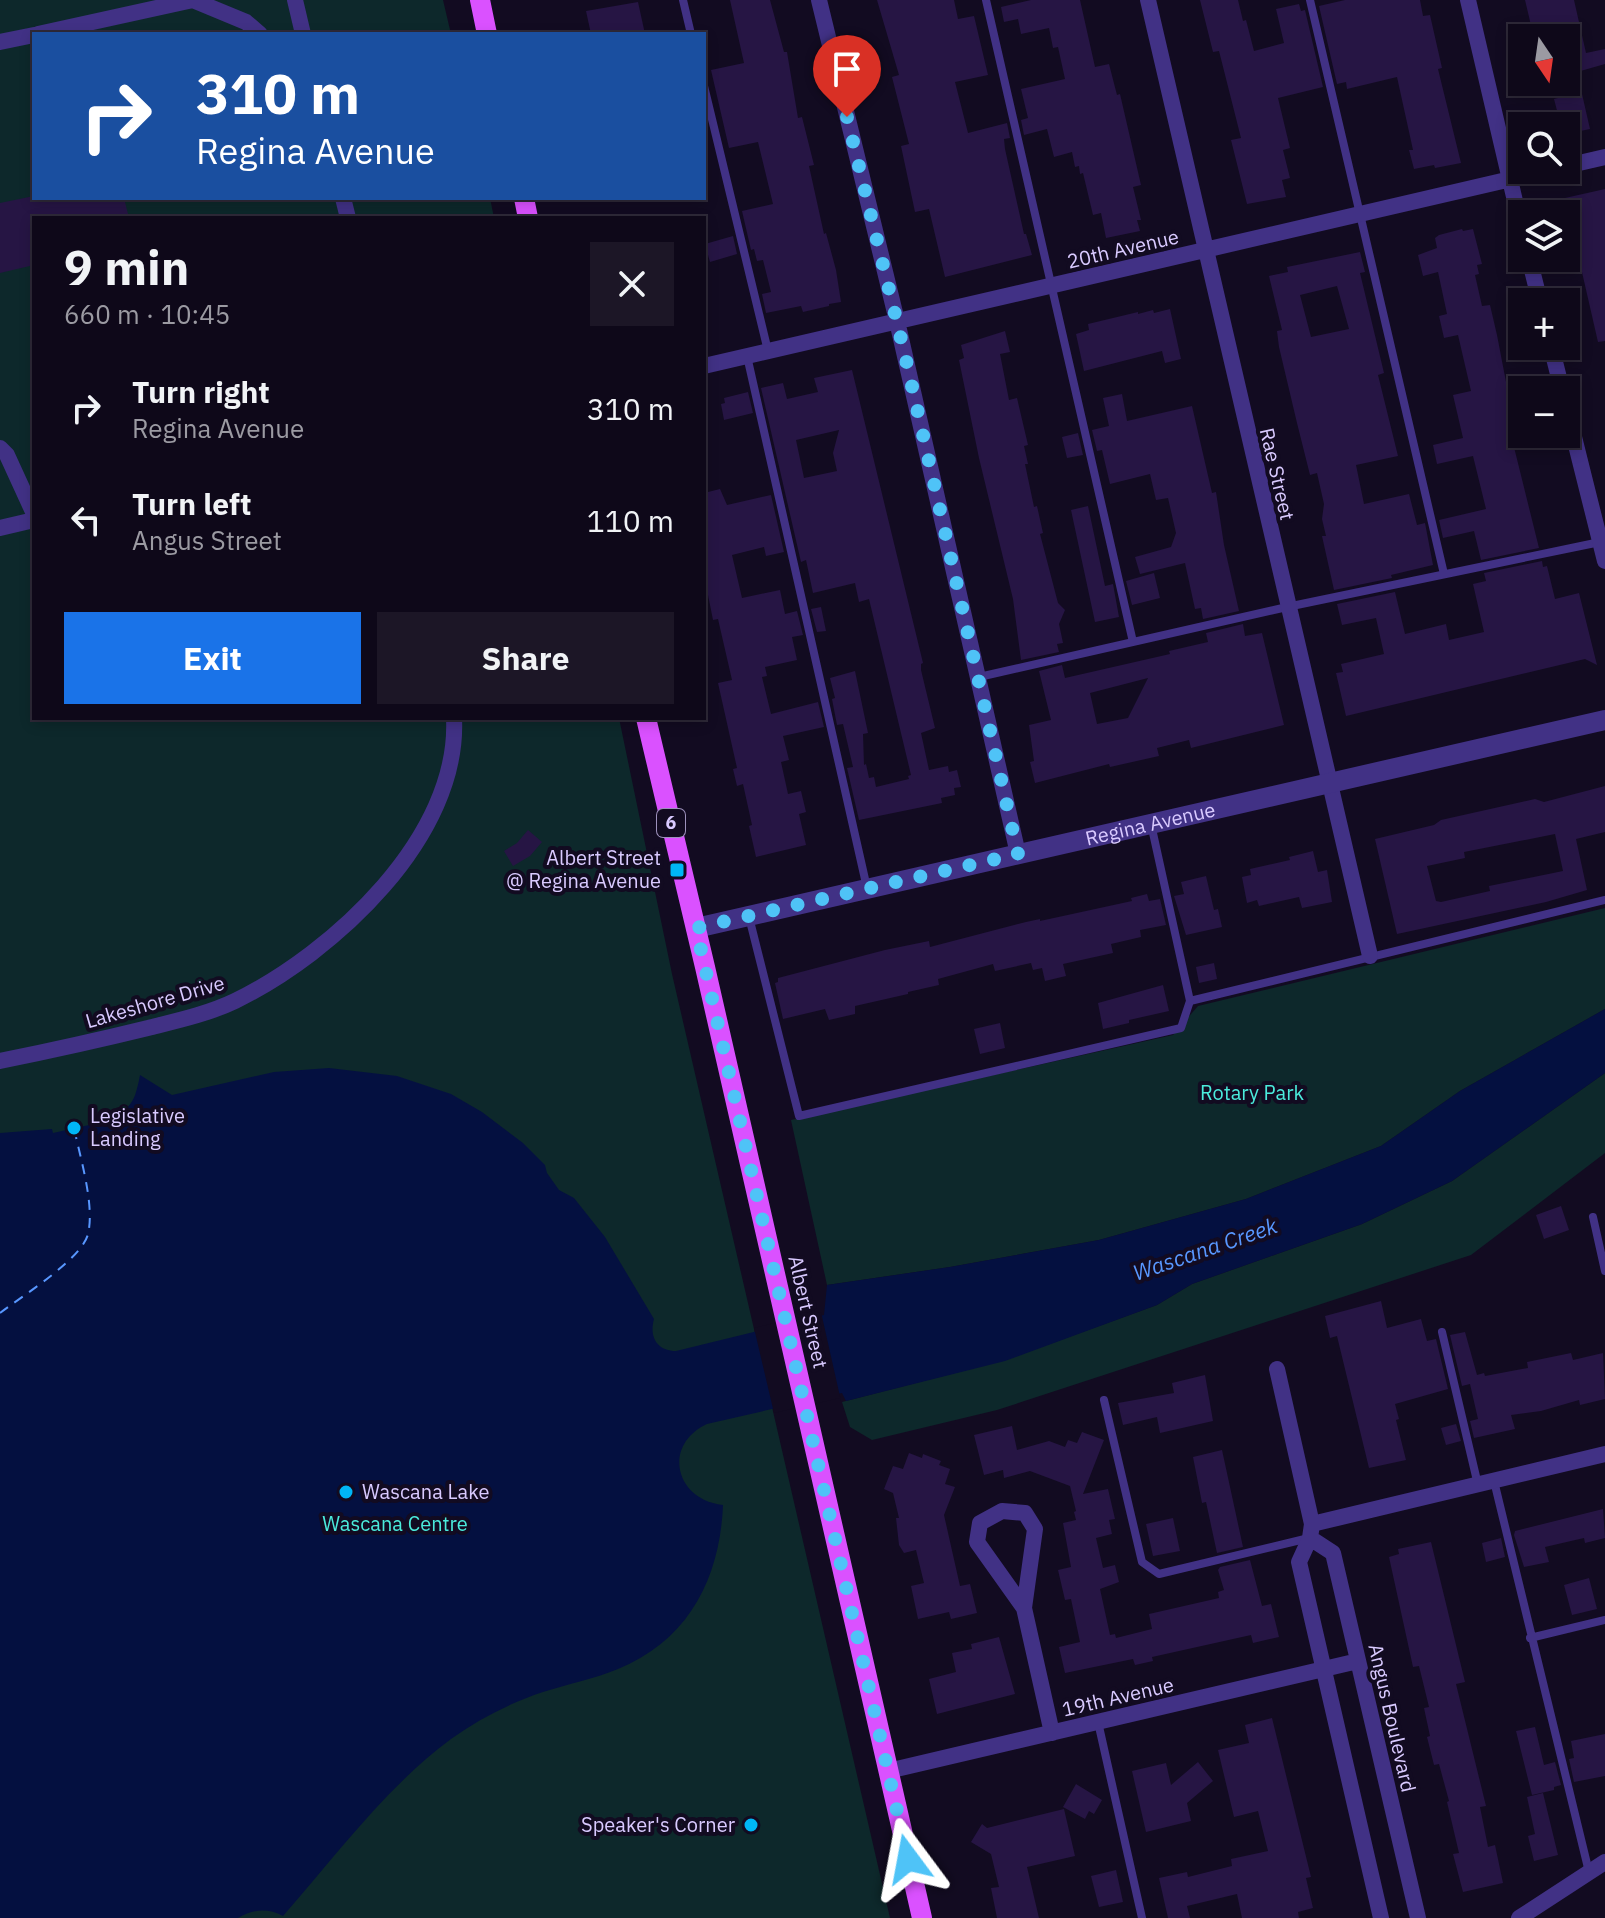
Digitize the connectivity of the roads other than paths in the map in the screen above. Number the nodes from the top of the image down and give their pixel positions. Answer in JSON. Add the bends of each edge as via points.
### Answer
{"nodes":[{"id":1,"x":295,"y":0,"type":"edge"},
{"id":2,"x":480,"y":0,"type":"edge"},
{"id":3,"x":683,"y":0,"type":"edge"},
{"id":4,"x":819,"y":0,"type":"edge"},
{"id":5,"x":986,"y":0,"type":"edge"},
{"id":6,"x":1148,"y":0,"type":"edge"},
{"id":7,"x":1310,"y":0,"type":"edge"},
{"id":8,"x":1468,"y":0,"type":"edge"},
{"id":9,"x":45,"y":32,"type":"edge"},
{"id":10,"x":258,"y":32,"type":"edge"},
{"id":11,"x":303,"y":32,"type":"edge"},
{"id":12,"x":487,"y":32,"type":"edge"},
{"id":13,"x":691,"y":32,"type":"edge"},
{"id":14,"x":32,"y":35,"type":"edge"},
{"id":15,"x":0,"y":42,"type":"edge"},
{"id":16,"x":706,"y":94,"type":"edge"},
{"id":17,"x":1605,"y":157,"type":"edge"},
{"id":18,"x":1580,"y":163,"type":"edge"},
{"id":19,"x":1508,"y":176,"type":"edge"},
{"id":20,"x":1508,"y":180,"type":"edge"},
{"id":21,"x":1360,"y":214,"type":"junction"},
{"id":22,"x":1206,"y":250,"type":"junction"},
{"id":23,"x":1052,"y":285,"type":"junction"},
{"id":24,"x":897,"y":321,"type":"junction"},
{"id":25,"x":768,"y":351,"type":"junction"},
{"id":26,"x":747,"y":356,"type":"junction"},
{"id":27,"x":706,"y":366,"type":"edge"},
{"id":28,"x":0,"y":448,"type":"edge"},
{"id":29,"x":1578,"y":448,"type":"edge"},
{"id":30,"x":32,"y":510,"type":"edge"},
{"id":31,"x":32,"y":520,"type":"edge"},
{"id":32,"x":0,"y":528,"type":"edge"},
{"id":33,"x":1603,"y":542,"type":"edge"},
{"id":34,"x":1605,"y":561,"type":"edge"},
{"id":35,"x":1444,"y":574,"type":"junction"},
{"id":36,"x":1287,"y":607,"type":"junction"},
{"id":37,"x":1133,"y":642,"type":"junction"},
{"id":38,"x":979,"y":677,"type":"junction"},
{"id":39,"x":454,"y":720,"type":"edge"},
{"id":40,"x":646,"y":720,"type":"edge"},
{"id":41,"x":1605,"y":720,"type":"edge"},
{"id":42,"x":1328,"y":783,"type":"junction"},
{"id":43,"x":1151,"y":824,"type":"junction"},
{"id":44,"x":1018,"y":854,"type":"junction"},
{"id":45,"x":867,"y":889,"type":"junction"},
{"id":46,"x":1605,"y":900,"type":"edge"},
{"id":47,"x":749,"y":916,"type":"junction"},
{"id":48,"x":696,"y":928,"type":"junction"},
{"id":49,"x":1370,"y":956,"type":"junction"},
{"id":50,"x":1190,"y":1001,"type":"junction"},
{"id":51,"x":0,"y":1061,"type":"edge"},
{"id":52,"x":1593,"y":1217,"type":"dead end"},
{"id":53,"x":1605,"y":1271,"type":"edge"},
{"id":54,"x":1442,"y":1332,"type":"dead end"},
{"id":55,"x":1277,"y":1369,"type":"dead end"},
{"id":56,"x":1104,"y":1400,"type":"dead end"},
{"id":57,"x":1605,"y":1454,"type":"edge"},
{"id":58,"x":1486,"y":1482,"type":"junction"},
{"id":59,"x":1311,"y":1531,"type":"junction"},
{"id":60,"x":1024,"y":1608,"type":"junction"},
{"id":61,"x":1605,"y":1620,"type":"edge"},
{"id":62,"x":1530,"y":1638,"type":"junction"},
{"id":63,"x":1358,"y":1661,"type":"junction"},
{"id":64,"x":1324,"y":1669,"type":"junction"},
{"id":65,"x":1098,"y":1722,"type":"junction"},
{"id":66,"x":1052,"y":1733,"type":"junction"},
{"id":67,"x":888,"y":1771,"type":"junction"},
{"id":68,"x":1605,"y":1862,"type":"edge"},
{"id":69,"x":1589,"y":1872,"type":"junction"},
{"id":70,"x":922,"y":1918,"type":"edge"},
{"id":71,"x":1142,"y":1918,"type":"edge"},
{"id":72,"x":1381,"y":1918,"type":"edge"},
{"id":73,"x":1418,"y":1918,"type":"edge"},
{"id":74,"x":1519,"y":1918,"type":"edge"}],
"edges":[{"from":1,"to":11,"type":"street"},
{"from":2,"to":12,"type":"main road"},
{"from":3,"to":13,"type":"lane"},
{"from":4,"to":24,"type":"street"},
{"from":5,"to":23,"type":"lane"},
{"from":6,"to":22,"type":"street","name":"Rae Street"},
{"from":7,"to":21,"type":"lane"},
{"from":8,"to":19,"type":"street"},
{"from":9,"to":10,"type":"street","via":[[193,0]]},
{"from":14,"to":15,"type":"street"},
{"from":16,"to":25,"type":"lane"},
{"from":17,"to":18,"type":"street"},
{"from":20,"to":21,"type":"street","name":"20th Avenue"},
{"from":21,"to":22,"type":"street","name":"20th Avenue"},
{"from":21,"to":35,"type":"lane"},
{"from":22,"to":23,"type":"street","name":"20th Avenue"},
{"from":22,"to":36,"type":"street","name":"Rae Street"},
{"from":23,"to":24,"type":"street","name":"20th Avenue"},
{"from":23,"to":37,"type":"lane"},
{"from":24,"to":25,"type":"street","name":"20th Avenue"},
{"from":24,"to":38,"type":"street"},
{"from":25,"to":26,"type":"street","name":"20th Avenue"},
{"from":26,"to":27,"type":"street","name":"20th Avenue"},
{"from":26,"to":45,"type":"lane"},
{"from":28,"to":30,"type":"street"},
{"from":29,"to":33,"type":"street"},
{"from":31,"to":32,"type":"street"},
{"from":33,"to":34,"type":"street"},
{"from":33,"to":35,"type":"lane"},
{"from":35,"to":36,"type":"lane"},
{"from":36,"to":37,"type":"lane"},
{"from":36,"to":42,"type":"street","name":"Rae Street"},
{"from":37,"to":38,"type":"lane"},
{"from":38,"to":44,"type":"street"},
{"from":39,"to":51,"type":"street","name":"Lakeshore Drive","via":[[455,738],[438,802],[413,851],[346,924],[296,964],[234,1002],[179,1020]]},
{"from":40,"to":48,"type":"main road","name":"Albert Street","number":"6"},
{"from":41,"to":42,"type":"street","name":"Regina Avenue"},
{"from":42,"to":43,"type":"street","name":"Regina Avenue"},
{"from":42,"to":49,"type":"street","name":"Rae Street"},
{"from":43,"to":44,"type":"street","name":"Regina Avenue"},
{"from":43,"to":50,"type":"lane"},
{"from":44,"to":45,"type":"street","name":"Regina Avenue"},
{"from":45,"to":47,"type":"street","name":"Regina Avenue"},
{"from":46,"to":49,"type":"lane"},
{"from":47,"to":48,"type":"street","name":"Regina Avenue"},
{"from":47,"to":50,"type":"lane","via":[[799,1116],[1181,1028]]},
{"from":48,"to":67,"type":"main road","name":"Albert Street","number":"6"},
{"from":49,"to":50,"type":"lane"},
{"from":52,"to":53,"type":"lane"},
{"from":54,"to":58,"type":"lane"},
{"from":55,"to":59,"type":"street"},
{"from":56,"to":59,"type":"lane","via":[[1142,1562],[1159,1574]]},
{"from":57,"to":58,"type":"street"},
{"from":58,"to":59,"type":"street"},
{"from":58,"to":62,"type":"lane"},
{"from":59,"to":63,"type":"street","name":"Angus Boulevard","via":[[1333,1553]]},
{"from":59,"to":64,"type":"street","via":[[1299,1562]]},
{"from":60,"to":60,"type":"street","via":[[1035,1529],[1025,1513],[1002,1511],[980,1523],[977,1542]]},
{"from":60,"to":66,"type":"street"},
{"from":61,"to":62,"type":"lane"},
{"from":62,"to":69,"type":"lane"},
{"from":63,"to":64,"type":"street","name":"19th Avenue"},
{"from":63,"to":73,"type":"street","name":"Angus Boulevard"},
{"from":64,"to":65,"type":"street","name":"19th Avenue"},
{"from":64,"to":72,"type":"street"},
{"from":65,"to":66,"type":"street","name":"19th Avenue"},
{"from":65,"to":71,"type":"lane"},
{"from":66,"to":67,"type":"street","name":"19th Avenue"},
{"from":67,"to":70,"type":"main road","name":"Albert Street","number":"6"},
{"from":68,"to":69,"type":"street"},
{"from":69,"to":74,"type":"street"}]}
